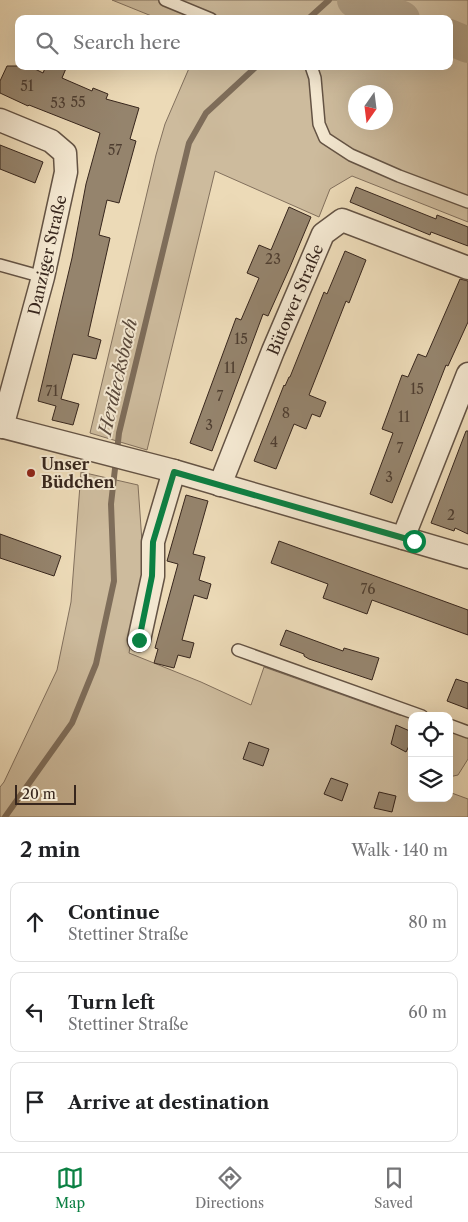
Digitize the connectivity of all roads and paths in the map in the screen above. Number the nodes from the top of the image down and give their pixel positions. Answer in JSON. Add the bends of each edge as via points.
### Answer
{"nodes":[{"id":1,"x":165,"y":0,"type":"edge"},
{"id":2,"x":201,"y":15,"type":"edge"},
{"id":3,"x":312,"y":70,"type":"edge"},
{"id":4,"x":0,"y":120,"type":"edge"},
{"id":5,"x":468,"y":202,"type":"edge"},
{"id":6,"x":0,"y":266,"type":"edge"},
{"id":7,"x":468,"y":268,"type":"edge"},
{"id":8,"x":43,"y":277,"type":"junction"},
{"id":9,"x":468,"y":374,"type":"edge"},
{"id":10,"x":1,"y":427,"type":"edge"},
{"id":11,"x":174,"y":472,"type":"junction"},
{"id":12,"x":220,"y":485,"type":"junction"},
{"id":13,"x":403,"y":538,"type":"junction"},
{"id":14,"x":468,"y":558,"type":"edge"},
{"id":15,"x":139,"y":640,"type":"dead end"},
{"id":16,"x":238,"y":650,"type":"dead end"},
{"id":17,"x":411,"y":712,"type":"edge"},
{"id":18,"x":453,"y":726,"type":"edge"},
{"id":19,"x":468,"y":732,"type":"edge"}],
"edges":[{"from":1,"to":2,"type":"lane"},
{"from":3,"to":5,"type":"lane","via":[[318,124],[325,138],[351,155]]},
{"from":4,"to":8,"type":"street","name":"Danziger Straße","via":[[51,140],[65,153],[66,172]]},
{"from":6,"to":8,"type":"lane"},
{"from":7,"to":12,"type":"street","name":"Bütower Straße","via":[[342,220],[323,234]]},
{"from":8,"to":10,"type":"street","name":"Danziger Straße"},
{"from":9,"to":13,"type":"street"},
{"from":10,"to":11,"type":"street"},
{"from":11,"to":12,"type":"street"},
{"from":11,"to":15,"type":"street","via":[[153,542],[152,576]]},
{"from":12,"to":13,"type":"street"},
{"from":13,"to":14,"type":"street"},
{"from":16,"to":17,"type":"lane"},
{"from":18,"to":19,"type":"lane"}]}
